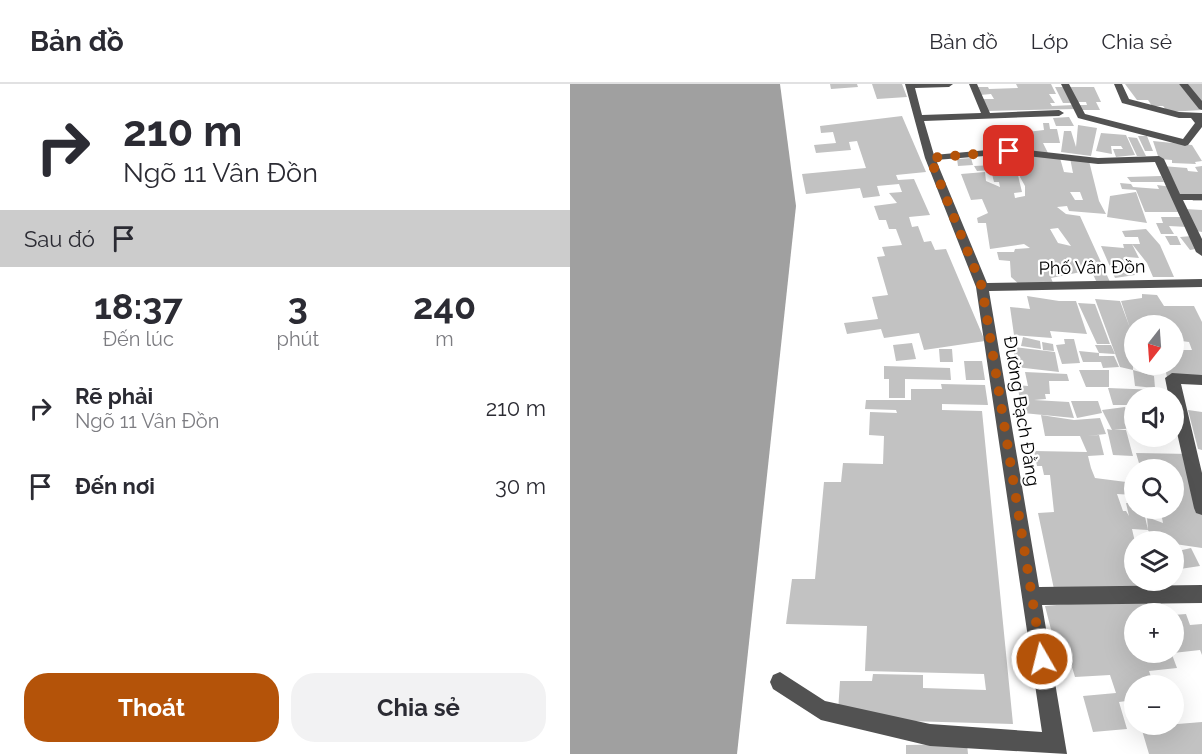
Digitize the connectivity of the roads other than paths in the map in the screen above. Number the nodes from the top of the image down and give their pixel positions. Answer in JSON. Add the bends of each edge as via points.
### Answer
{"nodes":[{"id":1,"x":949,"y":84,"type":"edge"},
{"id":2,"x":973,"y":84,"type":"edge"},
{"id":3,"x":1065,"y":84,"type":"edge"},
{"id":4,"x":1118,"y":84,"type":"edge"},
{"id":5,"x":1183,"y":84,"type":"edge"},
{"id":6,"x":910,"y":85,"type":"edge"},
{"id":7,"x":1202,"y":107,"type":"edge"},
{"id":8,"x":1059,"y":113,"type":"dead end"},
{"id":9,"x":987,"y":116,"type":"junction"},
{"id":10,"x":1198,"y":116,"type":"edge"},
{"id":11,"x":918,"y":118,"type":"junction"},
{"id":12,"x":930,"y":158,"type":"junction"},
{"id":13,"x":1176,"y":197,"type":"junction"},
{"id":14,"x":1202,"y":197,"type":"edge"},
{"id":15,"x":1202,"y":252,"type":"edge"},
{"id":16,"x":1202,"y":283,"type":"edge"},
{"id":17,"x":982,"y":287,"type":"junction"},
{"id":18,"x":1202,"y":380,"type":"edge"},
{"id":19,"x":1202,"y":508,"type":"edge"},
{"id":20,"x":1202,"y":594,"type":"edge"},
{"id":21,"x":1033,"y":596,"type":"junction"},
{"id":22,"x":780,"y":682,"type":"dead end"},
{"id":23,"x":1055,"y":749,"type":"edge"}],
"edges":[{"from":1,"to":6,"type":"street"},
{"from":2,"to":9,"type":"street"},
{"from":3,"to":10,"type":"street","via":[[1081,116],[1185,143],[1200,123]]},
{"from":4,"to":10,"type":"street","via":[[1125,101]]},
{"from":5,"to":7,"type":"street"},
{"from":6,"to":11,"type":"street","name":"Đường Bạch Đằng"},
{"from":8,"to":9,"type":"street"},
{"from":9,"to":11,"type":"street"},
{"from":11,"to":12,"type":"street","name":"Đường Bạch Đằng"},
{"from":12,"to":13,"type":"street","via":[[1009,151],[1098,161],[1159,159]]},
{"from":12,"to":17,"type":"street","name":"Đường Bạch Đằng"},
{"from":13,"to":14,"type":"street"},
{"from":13,"to":15,"type":"street"},
{"from":16,"to":17,"type":"street","name":"Phố Vân Đồn"},
{"from":17,"to":21,"type":"street","name":"Đường Bạch Đằng"},
{"from":18,"to":19,"type":"street","via":[[1172,378]]},
{"from":20,"to":21,"type":"street"},
{"from":21,"to":23,"type":"street","name":"Đường Bạch Đằng"},
{"from":22,"to":23,"type":"street","via":[[821,710],[930,735],[994,738]]}]}
